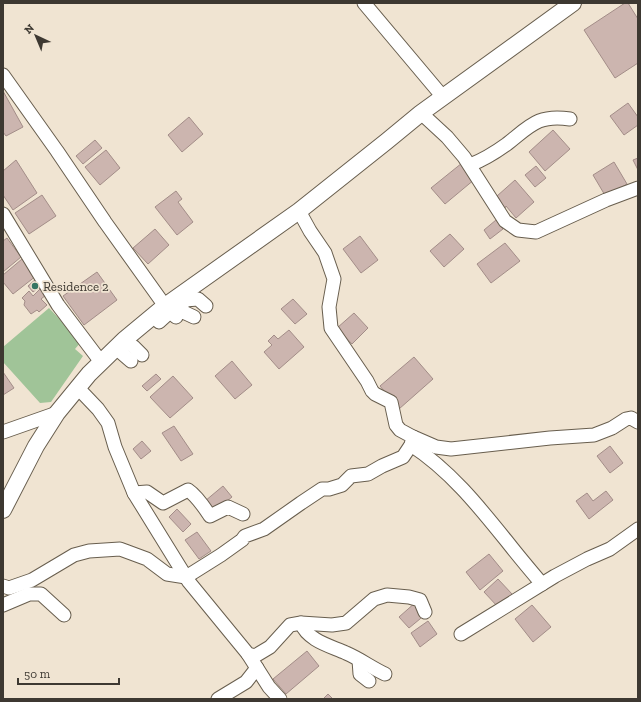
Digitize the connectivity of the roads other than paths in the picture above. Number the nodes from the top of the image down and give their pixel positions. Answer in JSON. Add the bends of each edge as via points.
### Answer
{"nodes":[{"id":1,"x":364,"y":3,"type":"edge"},
{"id":2,"x":573,"y":3,"type":"edge"},
{"id":3,"x":3,"y":75,"type":"edge"},
{"id":4,"x":443,"y":97,"type":"junction"},
{"id":5,"x":420,"y":113,"type":"junction"},
{"id":6,"x":570,"y":119,"type":"dead end"},
{"id":7,"x":470,"y":165,"type":"junction"},
{"id":8,"x":638,"y":188,"type":"edge"},
{"id":9,"x":299,"y":211,"type":"junction"},
{"id":10,"x":3,"y":214,"type":"edge"},
{"id":11,"x":206,"y":306,"type":"dead end"},
{"id":12,"x":178,"y":314,"type":"junction"},
{"id":13,"x":120,"y":344,"type":"junction"},
{"id":14,"x":137,"y":358,"type":"dead end"},
{"id":15,"x":101,"y":362,"type":"junction"},
{"id":16,"x":77,"y":387,"type":"junction"},
{"id":17,"x":57,"y":413,"type":"junction"},
{"id":18,"x":638,"y":422,"type":"edge"},
{"id":19,"x":3,"y":432,"type":"edge"},
{"id":20,"x":412,"y":441,"type":"junction"},
{"id":21,"x":134,"y":493,"type":"junction"},
{"id":22,"x":3,"y":510,"type":"edge"},
{"id":23,"x":243,"y":514,"type":"dead end"},
{"id":24,"x":638,"y":529,"type":"edge"},
{"id":25,"x":186,"y":577,"type":"junction"},
{"id":26,"x":542,"y":584,"type":"junction"},
{"id":27,"x":3,"y":586,"type":"edge"},
{"id":28,"x":3,"y":605,"type":"edge"},
{"id":29,"x":425,"y":612,"type":"dead end"},
{"id":30,"x":64,"y":616,"type":"dead end"},
{"id":31,"x":301,"y":623,"type":"junction"},
{"id":32,"x":462,"y":634,"type":"dead end"},
{"id":33,"x":248,"y":654,"type":"junction"},
{"id":34,"x":359,"y":660,"type":"junction"},
{"id":35,"x":258,"y":668,"type":"junction"},
{"id":36,"x":385,"y":674,"type":"dead end"},
{"id":37,"x":369,"y":682,"type":"dead end"},
{"id":38,"x":218,"y":699,"type":"edge"},
{"id":39,"x":280,"y":699,"type":"edge"}],
"edges":[{"from":1,"to":4,"type":"street"},
{"from":2,"to":4,"type":"street"},
{"from":3,"to":12,"type":"street","via":[[105,222]]},
{"from":4,"to":5,"type":"street"},
{"from":5,"to":7,"type":"street","via":[[447,137]]},
{"from":5,"to":9,"type":"street"},
{"from":6,"to":7,"type":"street","via":[[547,118],[536,122],[495,152]]},
{"from":7,"to":8,"type":"street","via":[[505,222],[518,230],[536,232]]},
{"from":9,"to":12,"type":"street"},
{"from":9,"to":20,"type":"street","via":[[325,253],[334,279],[329,307],[331,328],[372,391],[391,402],[396,425]]},
{"from":10,"to":15,"type":"street","via":[[58,305]]},
{"from":11,"to":12,"type":"street","via":[[198,299],[185,300]]},
{"from":12,"to":13,"type":"street","via":[[140,326]]},
{"from":13,"to":14,"type":"street","via":[[134,347]]},
{"from":13,"to":15,"type":"street"},
{"from":15,"to":16,"type":"street"},
{"from":16,"to":17,"type":"street"},
{"from":16,"to":21,"type":"street","via":[[108,422],[114,447]]},
{"from":17,"to":19,"type":"street"},
{"from":17,"to":22,"type":"street","via":[[36,446]]},
{"from":18,"to":20,"type":"street","via":[[631,418],[626,419],[594,435],[451,449]]},
{"from":20,"to":25,"type":"street","via":[[403,457],[368,474],[351,476],[342,485],[322,490],[264,529],[245,536]]},
{"from":20,"to":26,"type":"street","via":[[473,500]]},
{"from":21,"to":23,"type":"street","via":[[147,492],[163,503],[188,490],[210,516],[228,507]]},
{"from":21,"to":25,"type":"street"},
{"from":24,"to":26,"type":"street","via":[[610,548]]},
{"from":25,"to":27,"type":"street","via":[[167,574],[147,559],[120,549],[89,551],[74,555],[32,580],[9,588]]},
{"from":25,"to":33,"type":"street"},
{"from":26,"to":32,"type":"street"},
{"from":28,"to":30,"type":"street","via":[[29,594],[41,594]]},
{"from":29,"to":31,"type":"street","via":[[420,600],[387,595],[374,599],[346,623]]},
{"from":31,"to":33,"type":"street","via":[[290,625],[270,647],[255,656]]},
{"from":31,"to":34,"type":"street","via":[[315,639]]},
{"from":33,"to":35,"type":"street"},
{"from":34,"to":36,"type":"street"},
{"from":34,"to":37,"type":"street","via":[[360,674]]},
{"from":35,"to":38,"type":"street","via":[[246,682]]},
{"from":35,"to":39,"type":"street"}]}
